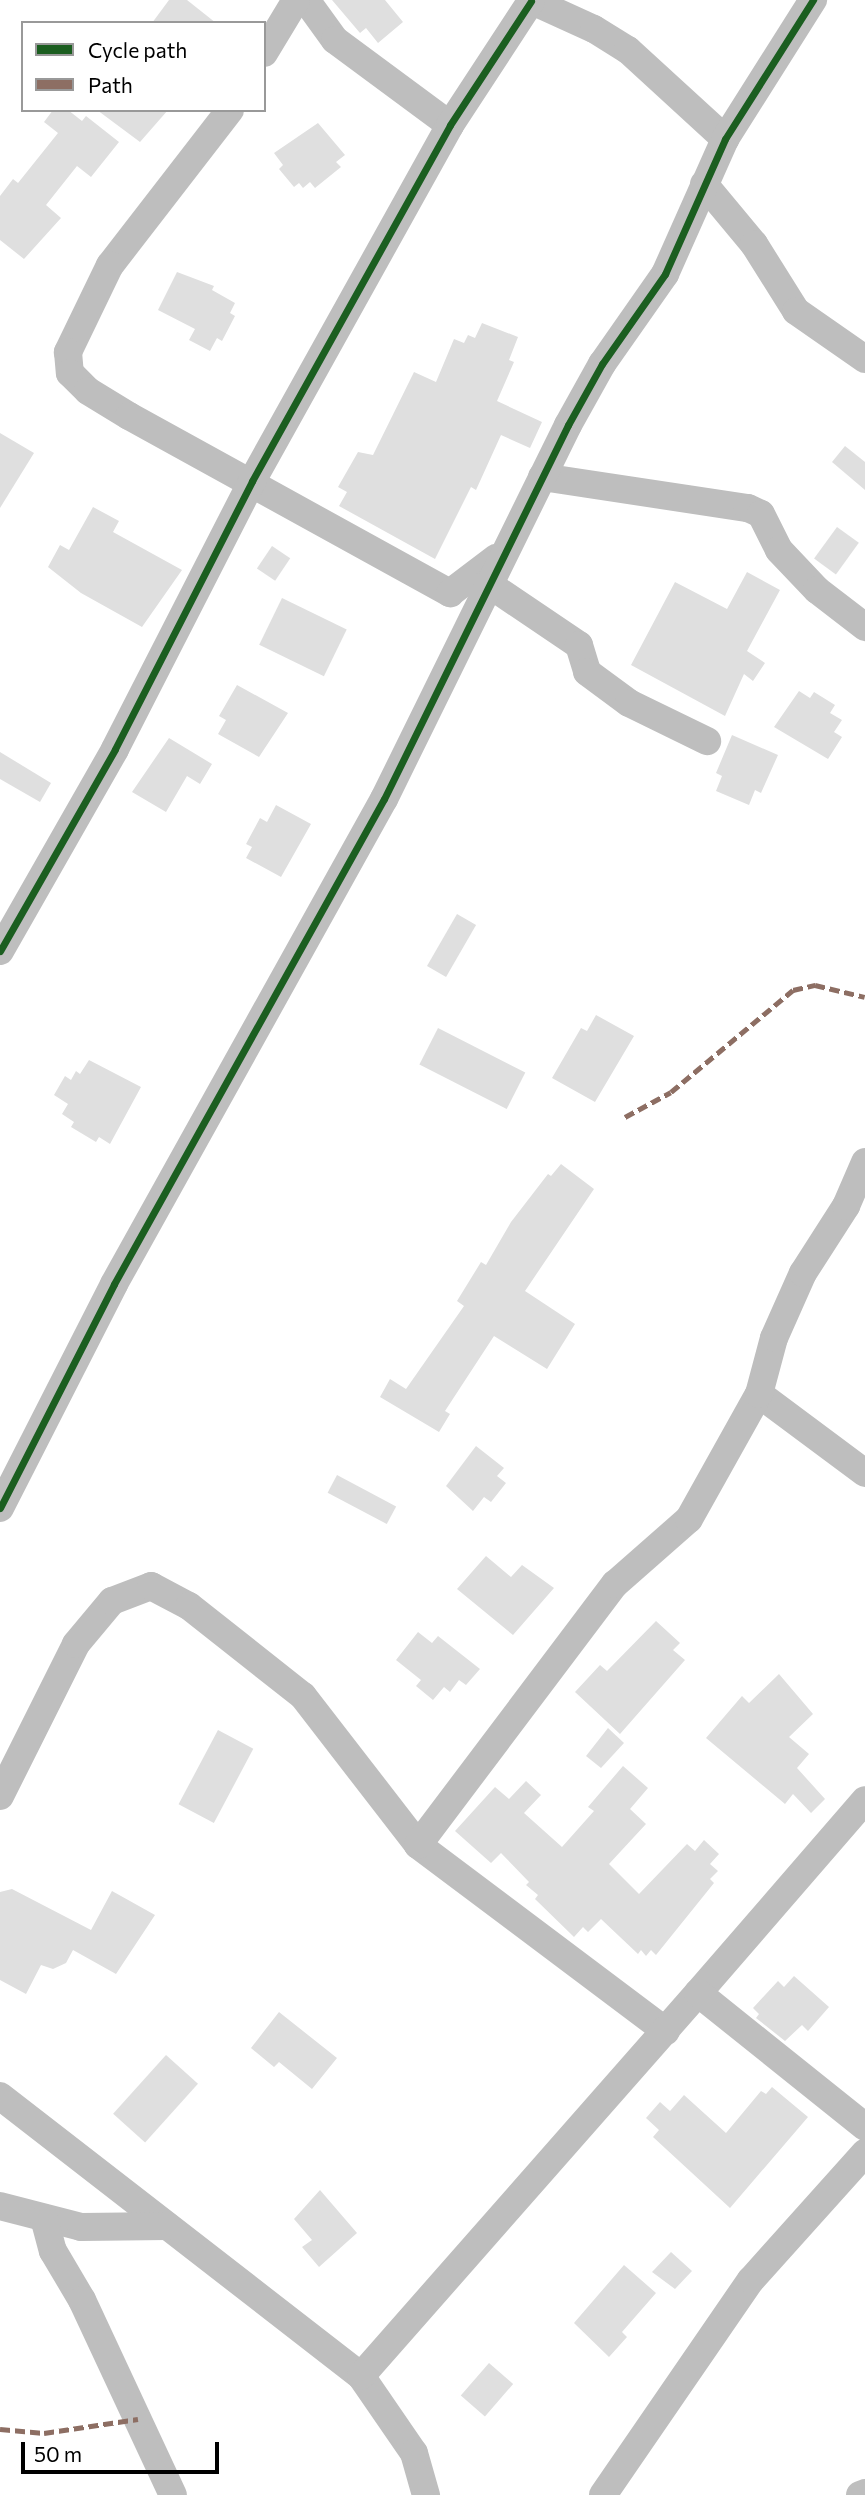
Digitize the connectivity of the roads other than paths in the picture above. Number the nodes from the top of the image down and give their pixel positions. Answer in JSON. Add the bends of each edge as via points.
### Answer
{"nodes":[{"id":1,"x":296,"y":0,"type":"edge"},
{"id":2,"x":306,"y":0,"type":"edge"},
{"id":3,"x":531,"y":0,"type":"edge"},
{"id":4,"x":813,"y":0,"type":"edge"},
{"id":5,"x":266,"y":50,"type":"edge"},
{"id":6,"x":228,"y":112,"type":"edge"},
{"id":7,"x":450,"y":125,"type":"junction"},
{"id":8,"x":725,"y":139,"type":"junction"},
{"id":9,"x":704,"y":184,"type":"junction"},
{"id":10,"x":865,"y":359,"type":"edge"},
{"id":11,"x":542,"y":477,"type":"junction"},
{"id":12,"x":252,"y":481,"type":"junction"},
{"id":13,"x":503,"y":552,"type":"junction"},
{"id":14,"x":487,"y":583,"type":"junction"},
{"id":15,"x":865,"y":627,"type":"edge"},
{"id":16,"x":707,"y":741,"type":"dead end"},
{"id":17,"x":0,"y":951,"type":"edge"},
{"id":18,"x":865,"y":1162,"type":"edge"},
{"id":19,"x":759,"y":1394,"type":"junction"},
{"id":20,"x":865,"y":1472,"type":"edge"},
{"id":21,"x":0,"y":1508,"type":"edge"},
{"id":22,"x":0,"y":1796,"type":"edge"},
{"id":23,"x":865,"y":1800,"type":"edge"},
{"id":24,"x":418,"y":1845,"type":"junction"},
{"id":25,"x":698,"y":1993,"type":"junction"},
{"id":26,"x":666,"y":2031,"type":"junction"},
{"id":27,"x":0,"y":2096,"type":"edge"},
{"id":28,"x":865,"y":2127,"type":"edge"},
{"id":29,"x":865,"y":2153,"type":"edge"},
{"id":30,"x":0,"y":2206,"type":"edge"},
{"id":31,"x":44,"y":2218,"type":"junction"},
{"id":32,"x":167,"y":2225,"type":"junction"},
{"id":33,"x":361,"y":2376,"type":"junction"},
{"id":34,"x":612,"y":2492,"type":"edge"},
{"id":35,"x":865,"y":2493,"type":"edge"},
{"id":36,"x":173,"y":2495,"type":"edge"},
{"id":37,"x":426,"y":2495,"type":"edge"},
{"id":38,"x":860,"y":2495,"type":"edge"}],
"edges":[{"from":1,"to":5,"type":"street"},
{"from":2,"to":7,"type":"street","via":[[335,40]]},
{"from":3,"to":7,"type":"street"},
{"from":3,"to":8,"type":"street","via":[[628,50]]},
{"from":4,"to":8,"type":"street"},
{"from":6,"to":12,"type":"street","via":[[110,265],[66,362],[78,383],[108,404]]},
{"from":7,"to":12,"type":"street"},
{"from":8,"to":9,"type":"street"},
{"from":9,"to":10,"type":"street","via":[[754,244],[796,311]]},
{"from":9,"to":11,"type":"street","via":[[665,274],[602,364]]},
{"from":11,"to":13,"type":"street"},
{"from":11,"to":15,"type":"street","via":[[748,508],[761,514],[779,550],[817,590]]},
{"from":12,"to":13,"type":"street","via":[[450,593]]},
{"from":12,"to":17,"type":"street","via":[[115,749]]},
{"from":13,"to":14,"type":"street"},
{"from":14,"to":16,"type":"street","via":[[579,645],[586,672],[629,703]]},
{"from":14,"to":21,"type":"street","via":[[384,799],[114,1284]]},
{"from":18,"to":19,"type":"street","via":[[846,1206],[803,1272],[774,1338]]},
{"from":19,"to":20,"type":"street"},
{"from":19,"to":24,"type":"street","via":[[689,1519],[615,1584]]},
{"from":22,"to":24,"type":"street","via":[[76,1644],[112,1601],[151,1586],[190,1606],[303,1696]]},
{"from":23,"to":25,"type":"street"},
{"from":24,"to":26,"type":"street"},
{"from":25,"to":26,"type":"street"},
{"from":25,"to":28,"type":"street"},
{"from":26,"to":33,"type":"street"},
{"from":27,"to":32,"type":"street"},
{"from":29,"to":34,"type":"street","via":[[751,2280]]},
{"from":30,"to":31,"type":"street"},
{"from":31,"to":32,"type":"street","via":[[81,2227]]},
{"from":31,"to":36,"type":"street","via":[[53,2251],[82,2300]]},
{"from":32,"to":33,"type":"street"},
{"from":33,"to":37,"type":"street","via":[[414,2453]]},
{"from":35,"to":38,"type":"street"}]}
